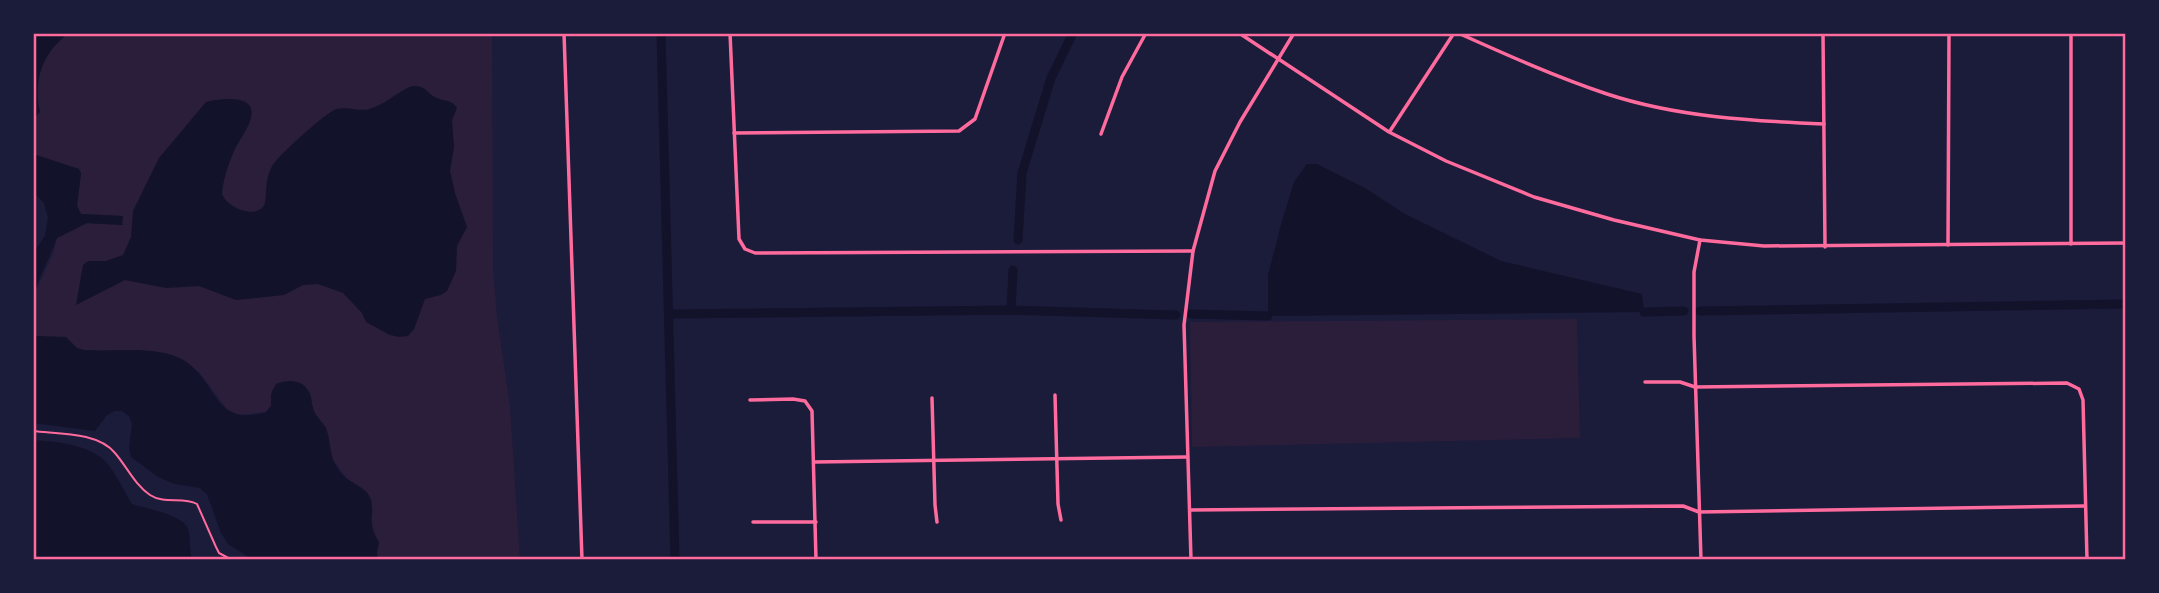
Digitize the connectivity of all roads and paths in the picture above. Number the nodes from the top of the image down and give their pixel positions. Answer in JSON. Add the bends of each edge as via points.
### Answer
{"nodes":[{"id":1,"x":564,"y":33,"type":"edge"},
{"id":2,"x":730,"y":33,"type":"edge"},
{"id":3,"x":1004,"y":33,"type":"edge"},
{"id":4,"x":1146,"y":33,"type":"edge"},
{"id":5,"x":1238,"y":33,"type":"edge"},
{"id":6,"x":1294,"y":33,"type":"edge"},
{"id":7,"x":1456,"y":33,"type":"edge"},
{"id":8,"x":1823,"y":33,"type":"edge"},
{"id":9,"x":1948,"y":33,"type":"edge"},
{"id":10,"x":2071,"y":33,"type":"edge"},
{"id":11,"x":1277,"y":60,"type":"junction"},
{"id":12,"x":1824,"y":124,"type":"junction"},
{"id":13,"x":1389,"y":132,"type":"junction"},
{"id":14,"x":734,"y":133,"type":"junction"},
{"id":15,"x":1101,"y":134,"type":"dead end"},
{"id":16,"x":1700,"y":240,"type":"junction"},
{"id":17,"x":2126,"y":243,"type":"edge"},
{"id":18,"x":2071,"y":244,"type":"junction"},
{"id":19,"x":1948,"y":245,"type":"junction"},
{"id":20,"x":1825,"y":247,"type":"junction"},
{"id":21,"x":1193,"y":251,"type":"junction"},
{"id":22,"x":1645,"y":382,"type":"dead end"},
{"id":23,"x":1695,"y":387,"type":"junction"},
{"id":24,"x":1055,"y":395,"type":"dead end"},
{"id":25,"x":932,"y":398,"type":"dead end"},
{"id":26,"x":750,"y":400,"type":"dead end"},
{"id":27,"x":33,"y":431,"type":"edge"},
{"id":28,"x":1186,"y":457,"type":"junction"},
{"id":29,"x":1058,"y":458,"type":"junction"},
{"id":30,"x":934,"y":460,"type":"junction"},
{"id":31,"x":814,"y":462,"type":"junction"},
{"id":32,"x":2085,"y":506,"type":"junction"},
{"id":33,"x":1189,"y":510,"type":"junction"},
{"id":34,"x":1699,"y":512,"type":"junction"},
{"id":35,"x":1061,"y":520,"type":"dead end"},
{"id":36,"x":753,"y":522,"type":"dead end"},
{"id":37,"x":816,"y":522,"type":"junction"},
{"id":38,"x":937,"y":522,"type":"dead end"},
{"id":39,"x":232,"y":560,"type":"edge"},
{"id":40,"x":582,"y":560,"type":"edge"},
{"id":41,"x":816,"y":560,"type":"edge"},
{"id":42,"x":1191,"y":560,"type":"edge"},
{"id":43,"x":1701,"y":560,"type":"edge"},
{"id":44,"x":2087,"y":560,"type":"edge"}],
"edges":[{"from":1,"to":40,"type":"street"},
{"from":2,"to":14,"type":"street"},
{"from":3,"to":14,"type":"street","via":[[975,119],[959,131]]},
{"from":4,"to":15,"type":"street","via":[[1122,77]]},
{"from":5,"to":11,"type":"street"},
{"from":6,"to":11,"type":"street"},
{"from":7,"to":12,"type":"street","via":[[1609,95],[1748,121]]},
{"from":7,"to":13,"type":"street"},
{"from":8,"to":12,"type":"street"},
{"from":9,"to":19,"type":"street"},
{"from":10,"to":18,"type":"street"},
{"from":11,"to":13,"type":"street"},
{"from":11,"to":21,"type":"street","via":[[1215,171]]},
{"from":12,"to":20,"type":"street"},
{"from":13,"to":16,"type":"street","via":[[1534,197]]},
{"from":14,"to":21,"type":"street","via":[[738,239],[755,253]]},
{"from":16,"to":20,"type":"street"},
{"from":16,"to":23,"type":"street","via":[[1694,272]]},
{"from":17,"to":18,"type":"street"},
{"from":18,"to":19,"type":"street"},
{"from":19,"to":20,"type":"street"},
{"from":21,"to":28,"type":"street","via":[[1184,325]]},
{"from":22,"to":23,"type":"street"},
{"from":23,"to":32,"type":"street","via":[[2067,383],[2079,389],[2083,400]]},
{"from":23,"to":34,"type":"street"},
{"from":24,"to":29,"type":"street"},
{"from":25,"to":30,"type":"street"},
{"from":26,"to":31,"type":"street","via":[[805,401],[812,411]]},
{"from":27,"to":39,"type":"path","via":[[101,441],[152,497],[197,504],[219,552]]},
{"from":28,"to":29,"type":"street"},
{"from":28,"to":33,"type":"street"},
{"from":29,"to":30,"type":"street"},
{"from":29,"to":35,"type":"street"},
{"from":30,"to":31,"type":"street"},
{"from":30,"to":38,"type":"street"},
{"from":31,"to":37,"type":"street"},
{"from":32,"to":34,"type":"street"},
{"from":32,"to":44,"type":"street"},
{"from":33,"to":34,"type":"street","via":[[1682,506]]},
{"from":33,"to":42,"type":"street"},
{"from":34,"to":43,"type":"street"},
{"from":36,"to":37,"type":"street"},
{"from":37,"to":41,"type":"street"}]}
